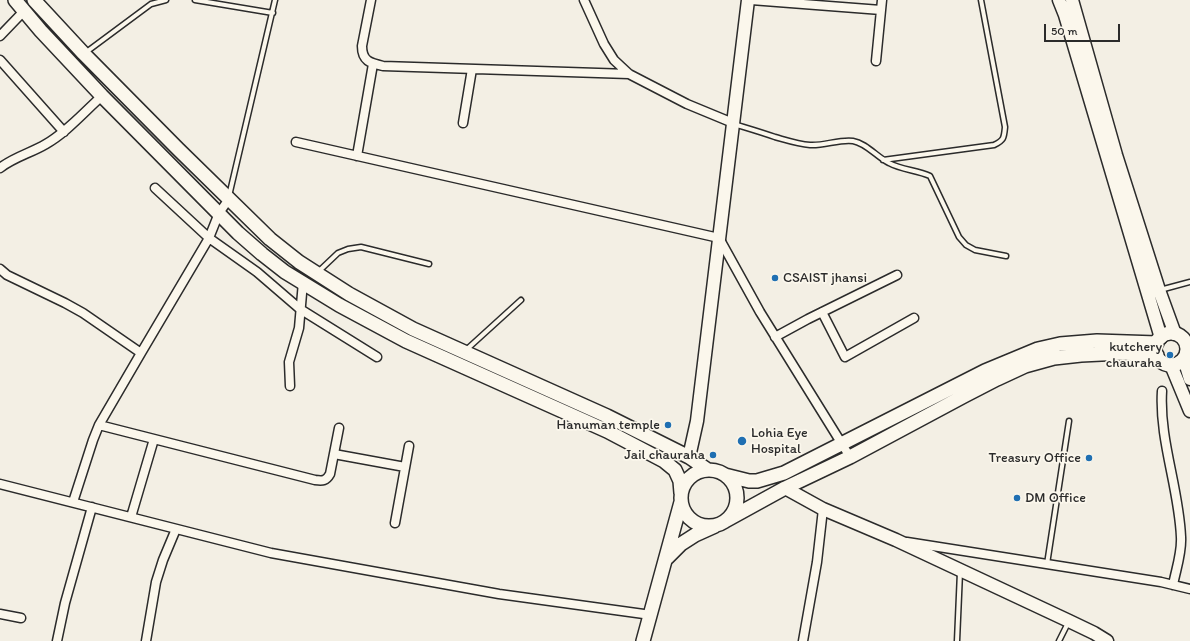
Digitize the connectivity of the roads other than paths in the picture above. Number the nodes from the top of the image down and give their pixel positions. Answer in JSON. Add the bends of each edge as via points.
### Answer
{"nodes":[{"id":1,"x":15,"y":0,"type":"edge"},
{"id":2,"x":34,"y":0,"type":"edge"},
{"id":3,"x":148,"y":0,"type":"edge"},
{"id":4,"x":166,"y":0,"type":"edge"},
{"id":5,"x":195,"y":0,"type":"edge"},
{"id":6,"x":276,"y":0,"type":"edge"},
{"id":7,"x":371,"y":0,"type":"edge"},
{"id":8,"x":584,"y":0,"type":"edge"},
{"id":9,"x":749,"y":0,"type":"edge"},
{"id":10,"x":882,"y":0,"type":"edge"},
{"id":11,"x":981,"y":0,"type":"edge"},
{"id":12,"x":1059,"y":0,"type":"edge"},
{"id":13,"x":1072,"y":0,"type":"edge"},
{"id":14,"x":152,"y":4,"type":"junction"},
{"id":15,"x":881,"y":10,"type":"junction"},
{"id":16,"x":24,"y":11,"type":"junction"},
{"id":17,"x":273,"y":13,"type":"junction"},
{"id":18,"x":0,"y":36,"type":"edge"},
{"id":19,"x":84,"y":54,"type":"junction"},
{"id":20,"x":0,"y":60,"type":"edge"},
{"id":21,"x":876,"y":62,"type":"dead end"},
{"id":22,"x":373,"y":64,"type":"junction"},
{"id":23,"x":472,"y":69,"type":"junction"},
{"id":24,"x":629,"y":74,"type":"junction"},
{"id":25,"x":102,"y":96,"type":"junction"},
{"id":26,"x":464,"y":123,"type":"dead end"},
{"id":27,"x":734,"y":124,"type":"junction"},
{"id":28,"x":64,"y":132,"type":"junction"},
{"id":29,"x":296,"y":142,"type":"dead end"},
{"id":30,"x":357,"y":156,"type":"junction"},
{"id":31,"x":883,"y":160,"type":"junction"},
{"id":32,"x":0,"y":168,"type":"edge"},
{"id":33,"x":155,"y":188,"type":"dead end"},
{"id":34,"x":229,"y":199,"type":"junction"},
{"id":35,"x":219,"y":213,"type":"junction"},
{"id":36,"x":209,"y":238,"type":"junction"},
{"id":37,"x":719,"y":238,"type":"junction"},
{"id":38,"x":1006,"y":256,"type":"dead end"},
{"id":39,"x":429,"y":264,"type":"dead end"},
{"id":40,"x":0,"y":269,"type":"edge"},
{"id":41,"x":316,"y":273,"type":"junction"},
{"id":42,"x":896,"y":275,"type":"dead end"},
{"id":43,"x":303,"y":282,"type":"junction"},
{"id":44,"x":1190,"y":282,"type":"edge"},
{"id":45,"x":1159,"y":290,"type":"junction"},
{"id":46,"x":521,"y":300,"type":"dead end"},
{"id":47,"x":300,"y":309,"type":"junction"},
{"id":48,"x":822,"y":312,"type":"junction"},
{"id":49,"x":914,"y":318,"type":"dead end"},
{"id":50,"x":775,"y":337,"type":"junction"},
{"id":51,"x":1158,"y":345,"type":"junction"},
{"id":52,"x":1185,"y":347,"type":"edge"},
{"id":53,"x":465,"y":352,"type":"junction"},
{"id":54,"x":141,"y":353,"type":"junction"},
{"id":55,"x":377,"y":357,"type":"dead end"},
{"id":56,"x":1171,"y":365,"type":"junction"},
{"id":57,"x":1190,"y":379,"type":"edge"},
{"id":58,"x":290,"y":386,"type":"dead end"},
{"id":59,"x":1162,"y":391,"type":"dead end"},
{"id":60,"x":1190,"y":411,"type":"edge"},
{"id":61,"x":1069,"y":421,"type":"dead end"},
{"id":62,"x":99,"y":424,"type":"junction"},
{"id":63,"x":339,"y":428,"type":"dead end"},
{"id":64,"x":154,"y":438,"type":"junction"},
{"id":65,"x":842,"y":444,"type":"junction"},
{"id":66,"x":409,"y":446,"type":"dead end"},
{"id":67,"x":334,"y":454,"type":"junction"},
{"id":68,"x":689,"y":457,"type":"junction"},
{"id":69,"x":850,"y":457,"type":"junction"},
{"id":70,"x":405,"y":467,"type":"junction"},
{"id":71,"x":708,"y":470,"type":"junction"},
{"id":72,"x":725,"y":475,"type":"junction"},
{"id":73,"x":0,"y":484,"type":"edge"},
{"id":74,"x":786,"y":488,"type":"junction"},
{"id":75,"x":681,"y":498,"type":"junction"},
{"id":76,"x":72,"y":502,"type":"junction"},
{"id":77,"x":92,"y":507,"type":"junction"},
{"id":78,"x":823,"y":509,"type":"junction"},
{"id":79,"x":131,"y":517,"type":"junction"},
{"id":80,"x":395,"y":523,"type":"dead end"},
{"id":81,"x":721,"y":523,"type":"junction"},
{"id":82,"x":176,"y":529,"type":"junction"},
{"id":83,"x":896,"y":540,"type":"junction"},
{"id":84,"x":667,"y":558,"type":"junction"},
{"id":85,"x":1047,"y":564,"type":"junction"},
{"id":86,"x":960,"y":570,"type":"junction"},
{"id":87,"x":1173,"y":585,"type":"junction"},
{"id":88,"x":1190,"y":589,"type":"edge"},
{"id":89,"x":0,"y":614,"type":"edge"},
{"id":90,"x":651,"y":615,"type":"junction"},
{"id":91,"x":21,"y":618,"type":"dead end"},
{"id":92,"x":1069,"y":621,"type":"junction"},
{"id":93,"x":57,"y":641,"type":"edge"},
{"id":94,"x":146,"y":641,"type":"edge"},
{"id":95,"x":643,"y":641,"type":"edge"},
{"id":96,"x":803,"y":641,"type":"edge"},
{"id":97,"x":957,"y":641,"type":"edge"},
{"id":98,"x":1059,"y":641,"type":"edge"},
{"id":99,"x":1107,"y":641,"type":"edge"}],
"edges":[{"from":1,"to":16,"type":"main road"},
{"from":2,"to":19,"type":"main road"},
{"from":3,"to":14,"type":"lane"},
{"from":4,"to":14,"type":"lane"},
{"from":5,"to":17,"type":"lane"},
{"from":6,"to":17,"type":"lane"},
{"from":7,"to":22,"type":"street","via":[[362,53],[364,58]]},
{"from":8,"to":24,"type":"street","via":[[604,44],[614,60]]},
{"from":9,"to":15,"type":"street"},
{"from":9,"to":27,"type":"street"},
{"from":10,"to":15,"type":"street"},
{"from":11,"to":31,"type":"lane","via":[[1005,127],[1004,137],[994,145]]},
{"from":12,"to":51,"type":"street"},
{"from":13,"to":45,"type":"street","via":[[1116,155]]},
{"from":14,"to":19,"type":"lane"},
{"from":15,"to":21,"type":"street"},
{"from":16,"to":18,"type":"street"},
{"from":16,"to":25,"type":"main road"},
{"from":17,"to":34,"type":"lane"},
{"from":19,"to":34,"type":"main road"},
{"from":20,"to":28,"type":"street"},
{"from":22,"to":23,"type":"street"},
{"from":22,"to":30,"type":"street"},
{"from":23,"to":24,"type":"street"},
{"from":23,"to":26,"type":"street"},
{"from":24,"to":27,"type":"street","via":[[687,104]]},
{"from":25,"to":28,"type":"street"},
{"from":25,"to":35,"type":"main road"},
{"from":27,"to":31,"type":"lane","via":[[810,145],[854,141]]},
{"from":27,"to":37,"type":"street"},
{"from":28,"to":32,"type":"street"},
{"from":29,"to":30,"type":"street"},
{"from":30,"to":37,"type":"street"},
{"from":31,"to":38,"type":"lane","via":[[930,176],[959,237],[966,245],[975,250]]},
{"from":33,"to":36,"type":"street"},
{"from":34,"to":35,"type":"street"},
{"from":34,"to":41,"type":"main road","via":[[270,239]]},
{"from":35,"to":36,"type":"street"},
{"from":35,"to":43,"type":"main road","via":[[262,254]]},
{"from":36,"to":47,"type":"street","via":[[257,272]]},
{"from":36,"to":54,"type":"street"},
{"from":37,"to":50,"type":"street"},
{"from":37,"to":68,"type":"street","via":[[697,421]]},
{"from":39,"to":41,"type":"lane","via":[[361,247],[338,253]]},
{"from":40,"to":54,"type":"street","via":[[7,275],[83,313]]},
{"from":41,"to":53,"type":"main road","via":[[413,329]]},
{"from":42,"to":48,"type":"street"},
{"from":43,"to":47,"type":"street"},
{"from":43,"to":75,"type":"main road","via":[[339,305],[406,341],[607,431],[664,461],[675,470],[680,481]]},
{"from":44,"to":45,"type":"lane"},
{"from":45,"to":52,"type":"street"},
{"from":46,"to":53,"type":"lane"},
{"from":47,"to":55,"type":"street"},
{"from":47,"to":58,"type":"street","via":[[299,328],[289,362]]},
{"from":48,"to":49,"type":"street","via":[[844,357]]},
{"from":48,"to":50,"type":"street"},
{"from":50,"to":65,"type":"street"},
{"from":51,"to":52,"type":"main road","via":[[1167,334]]},
{"from":51,"to":56,"type":"main road","via":[[1160,360]]},
{"from":51,"to":65,"type":"main road","via":[[1097,341],[1038,349],[985,371]]},
{"from":51,"to":69,"type":"main road","via":[[1122,353],[1054,358],[1026,366],[997,378]]},
{"from":52,"to":56,"type":"main road","via":[[1176,364]]},
{"from":52,"to":57,"type":"street"},
{"from":53,"to":68,"type":"main road","via":[[607,416]]},
{"from":54,"to":62,"type":"street"},
{"from":56,"to":60,"type":"street"},
{"from":59,"to":87,"type":"street","via":[[1162,415],[1182,538]]},
{"from":61,"to":85,"type":"lane"},
{"from":62,"to":64,"type":"street"},
{"from":62,"to":76,"type":"street"},
{"from":63,"to":67,"type":"street"},
{"from":64,"to":67,"type":"street","via":[[322,481],[330,474]]},
{"from":64,"to":79,"type":"street"},
{"from":65,"to":69,"type":"street"},
{"from":65,"to":72,"type":"main road","via":[[784,473],[766,479],[749,482]]},
{"from":66,"to":70,"type":"street"},
{"from":67,"to":70,"type":"street"},
{"from":68,"to":71,"type":"main road"},
{"from":69,"to":74,"type":"main road"},
{"from":70,"to":80,"type":"street"},
{"from":71,"to":72,"type":"main road"},
{"from":71,"to":75,"type":"main road","via":[[690,477],[684,484]]},
{"from":72,"to":81,"type":"main road","via":[[732,481],[737,498],[734,511]]},
{"from":73,"to":76,"type":"street"},
{"from":74,"to":78,"type":"street"},
{"from":74,"to":81,"type":"main road"},
{"from":75,"to":81,"type":"main road","via":[[685,512],[699,524],[708,526]]},
{"from":75,"to":84,"type":"main road"},
{"from":76,"to":77,"type":"street"},
{"from":77,"to":79,"type":"street"},
{"from":77,"to":93,"type":"street"},
{"from":78,"to":83,"type":"street"},
{"from":78,"to":96,"type":"street","via":[[817,562]]},
{"from":79,"to":82,"type":"street"},
{"from":81,"to":84,"type":"main road","via":[[681,544]]},
{"from":82,"to":90,"type":"street","via":[[271,553],[499,594]]},
{"from":82,"to":94,"type":"street","via":[[156,582]]},
{"from":83,"to":85,"type":"street"},
{"from":83,"to":86,"type":"street"},
{"from":84,"to":90,"type":"main road"},
{"from":85,"to":87,"type":"street"},
{"from":86,"to":92,"type":"street"},
{"from":86,"to":97,"type":"lane"},
{"from":87,"to":88,"type":"street"},
{"from":89,"to":91,"type":"street"},
{"from":90,"to":95,"type":"main road"},
{"from":92,"to":98,"type":"lane"},
{"from":92,"to":99,"type":"street"}]}
